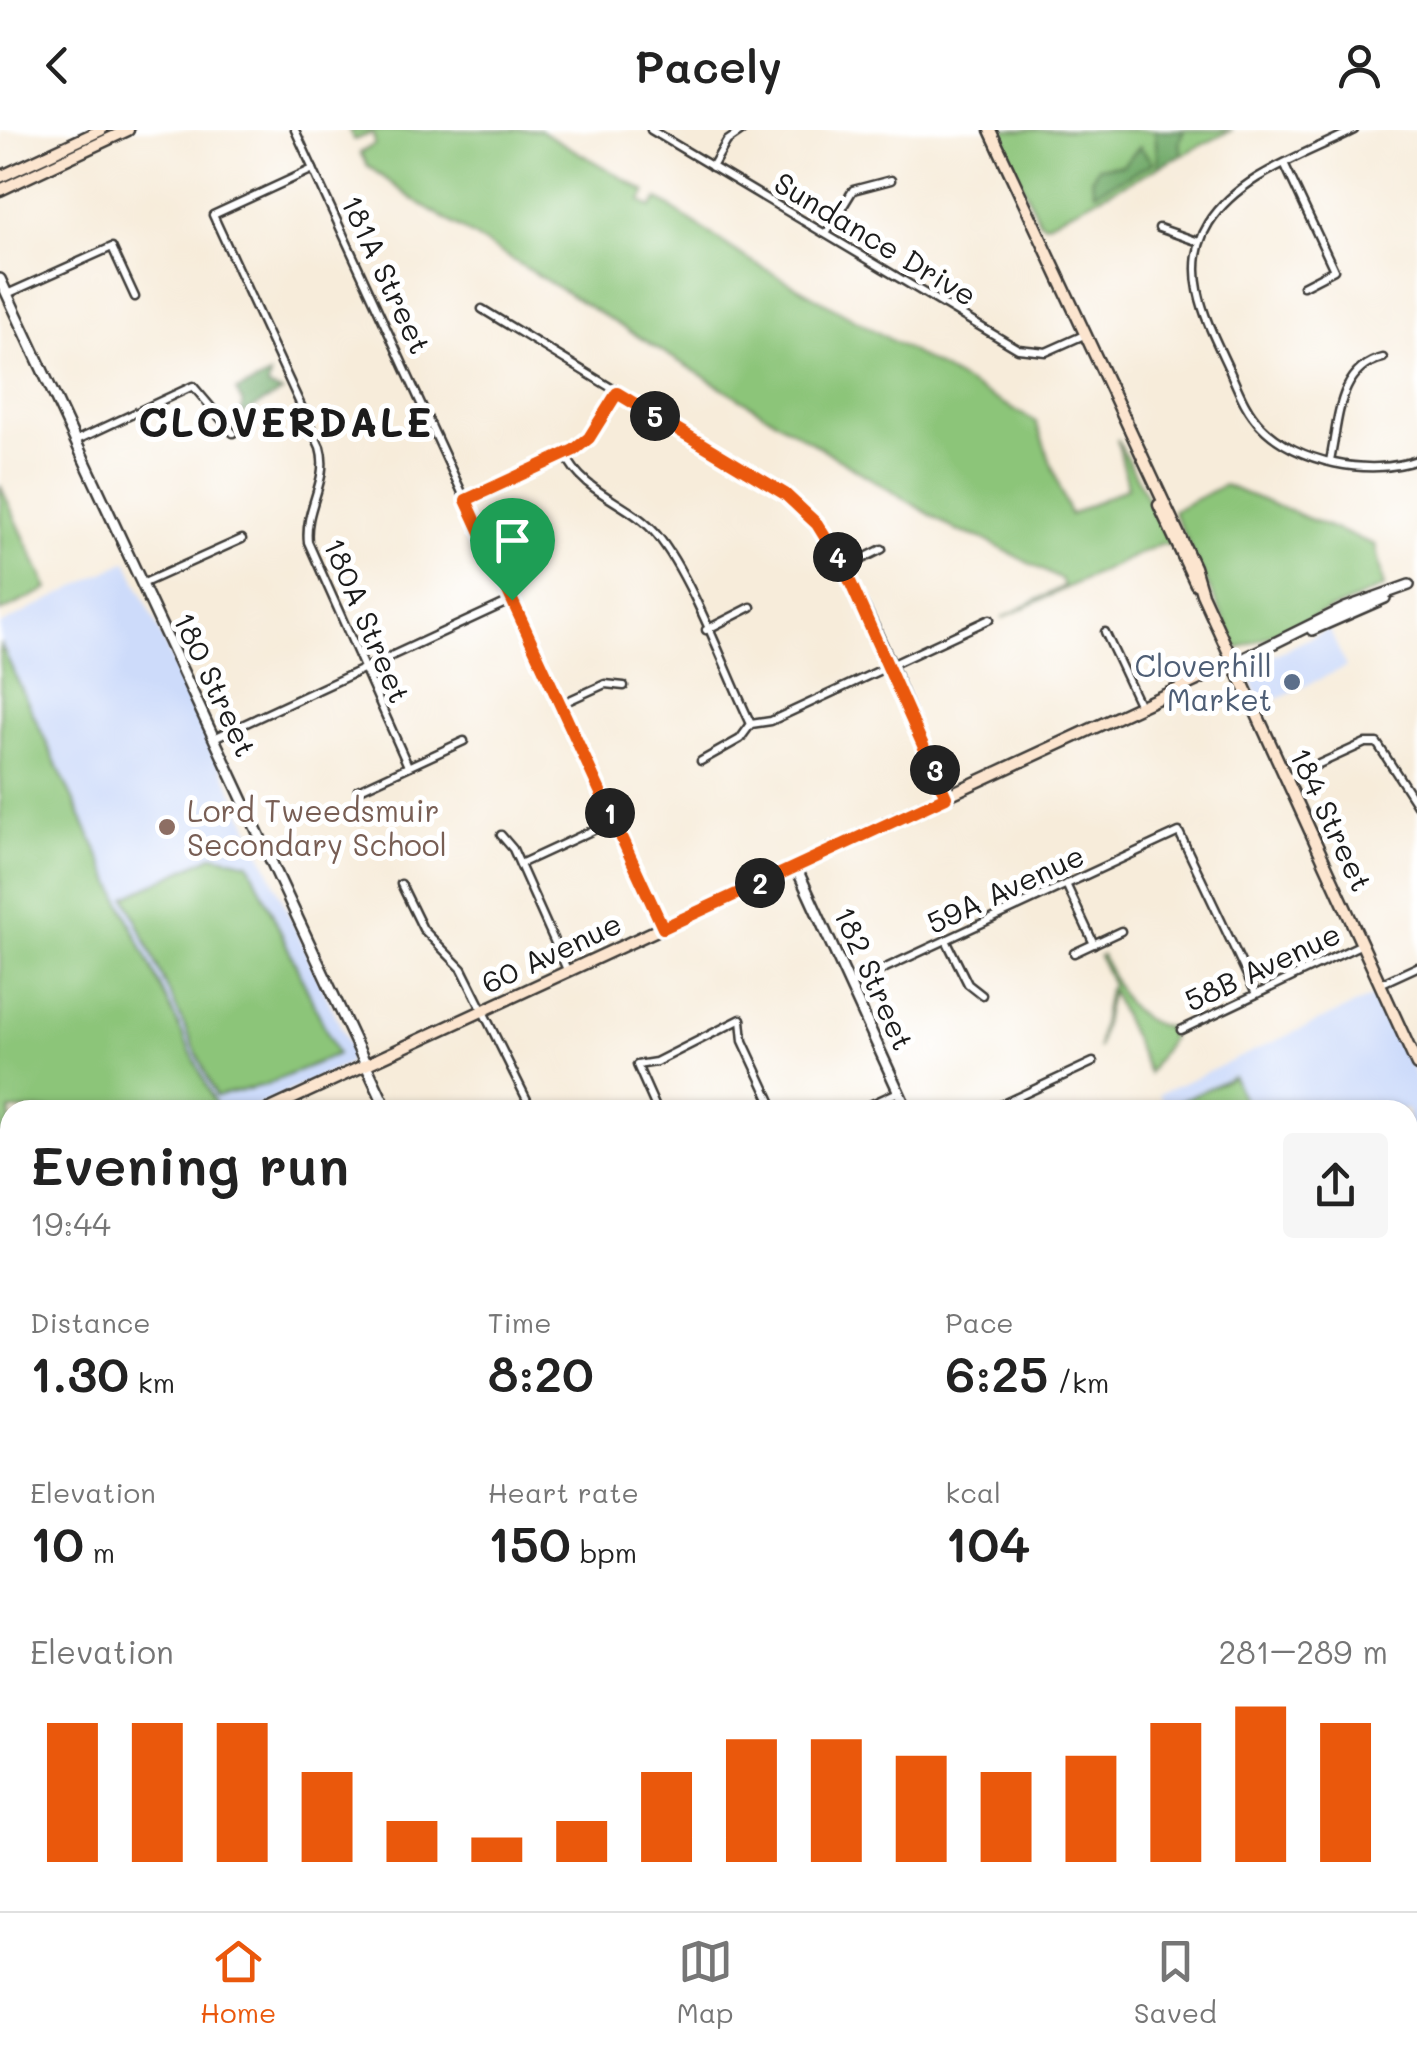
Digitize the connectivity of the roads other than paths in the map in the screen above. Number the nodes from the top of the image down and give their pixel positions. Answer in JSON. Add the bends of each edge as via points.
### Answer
{"nodes":[{"id":1,"x":101,"y":130,"type":"edge"},
{"id":2,"x":128,"y":130,"type":"edge"},
{"id":3,"x":296,"y":130,"type":"edge"},
{"id":4,"x":651,"y":130,"type":"edge"},
{"id":5,"x":743,"y":130,"type":"edge"},
{"id":6,"x":990,"y":130,"type":"edge"},
{"id":7,"x":1354,"y":130,"type":"edge"},
{"id":8,"x":1285,"y":165,"type":"junction"},
{"id":9,"x":712,"y":167,"type":"junction"},
{"id":10,"x":313,"y":169,"type":"junction"},
{"id":11,"x":0,"y":177,"type":"edge"},
{"id":12,"x":890,"y":180,"type":"dead end"},
{"id":13,"x":0,"y":190,"type":"edge"},
{"id":14,"x":1159,"y":228,"type":"dead end"},
{"id":15,"x":826,"y":234,"type":"junction"},
{"id":16,"x":1199,"y":242,"type":"junction"},
{"id":17,"x":0,"y":279,"type":"edge"},
{"id":18,"x":1302,"y":286,"type":"dead end"},
{"id":19,"x":7,"y":294,"type":"junction"},
{"id":20,"x":135,"y":297,"type":"dead end"},
{"id":21,"x":482,"y":309,"type":"dead end"},
{"id":22,"x":1084,"y":336,"type":"junction"},
{"id":23,"x":1383,"y":358,"type":"dead end"},
{"id":24,"x":617,"y":393,"type":"junction"},
{"id":25,"x":233,"y":432,"type":"dead end"},
{"id":26,"x":74,"y":440,"type":"junction"},
{"id":27,"x":566,"y":454,"type":"junction"},
{"id":28,"x":1417,"y":460,"type":"edge"},
{"id":29,"x":1330,"y":461,"type":"junction"},
{"id":30,"x":466,"y":500,"type":"junction"},
{"id":31,"x":242,"y":539,"type":"dead end"},
{"id":32,"x":882,"y":549,"type":"dead end"},
{"id":33,"x":844,"y":568,"type":"junction"},
{"id":34,"x":1413,"y":583,"type":"edge"},
{"id":35,"x":142,"y":584,"type":"junction"},
{"id":36,"x":512,"y":600,"type":"junction"},
{"id":37,"x":752,"y":607,"type":"dead end"},
{"id":38,"x":990,"y":619,"type":"dead end"},
{"id":39,"x":706,"y":630,"type":"junction"},
{"id":40,"x":1105,"y":632,"type":"dead end"},
{"id":41,"x":1234,"y":663,"type":"junction"},
{"id":42,"x":889,"y":665,"type":"junction"},
{"id":43,"x":364,"y":669,"type":"junction"},
{"id":44,"x":624,"y":686,"type":"dead end"},
{"id":45,"x":560,"y":704,"type":"junction"},
{"id":46,"x":1140,"y":706,"type":"junction"},
{"id":47,"x":751,"y":724,"type":"junction"},
{"id":48,"x":214,"y":738,"type":"junction"},
{"id":49,"x":464,"y":741,"type":"dead end"},
{"id":50,"x":701,"y":761,"type":"dead end"},
{"id":51,"x":408,"y":766,"type":"junction"},
{"id":52,"x":1286,"y":779,"type":"junction"},
{"id":53,"x":358,"y":790,"type":"dead end"},
{"id":54,"x":946,"y":797,"type":"junction"},
{"id":55,"x":1416,"y":801,"type":"edge"},
{"id":56,"x":614,"y":821,"type":"junction"},
{"id":57,"x":501,"y":835,"type":"dead end"},
{"id":58,"x":520,"y":864,"type":"junction"},
{"id":59,"x":796,"y":867,"type":"junction"},
{"id":60,"x":401,"y":884,"type":"dead end"},
{"id":61,"x":1066,"y":884,"type":"junction"},
{"id":62,"x":663,"y":928,"type":"junction"},
{"id":63,"x":1121,"y":931,"type":"dead end"},
{"id":64,"x":946,"y":940,"type":"junction"},
{"id":65,"x":1094,"y":944,"type":"junction"},
{"id":66,"x":1362,"y":944,"type":"junction"},
{"id":67,"x":1074,"y":953,"type":"dead end"},
{"id":68,"x":1417,"y":967,"type":"edge"},
{"id":69,"x":568,"y":972,"type":"junction"},
{"id":70,"x":851,"y":984,"type":"junction"},
{"id":71,"x":1380,"y":984,"type":"junction"},
{"id":72,"x":1256,"y":994,"type":"junction"},
{"id":73,"x":982,"y":996,"type":"dead end"},
{"id":74,"x":484,"y":1011,"type":"junction"},
{"id":75,"x":1181,"y":1030,"type":"dead end"},
{"id":76,"x":1094,"y":1062,"type":"dead end"},
{"id":77,"x":366,"y":1065,"type":"junction"},
{"id":78,"x":1417,"y":1065,"type":"edge"},
{"id":79,"x":898,"y":1092,"type":"junction"},
{"id":80,"x":290,"y":1100,"type":"edge"},
{"id":81,"x":382,"y":1100,"type":"edge"},
{"id":82,"x":527,"y":1100,"type":"edge"},
{"id":83,"x":653,"y":1100,"type":"edge"},
{"id":84,"x":770,"y":1100,"type":"edge"},
{"id":85,"x":881,"y":1100,"type":"edge"},
{"id":86,"x":902,"y":1100,"type":"edge"},
{"id":87,"x":1012,"y":1100,"type":"edge"}],
"edges":[{"from":1,"to":11,"type":"main road"},
{"from":2,"to":13,"type":"main road"},
{"from":3,"to":10,"type":"street","name":"181A Street"},
{"from":4,"to":9,"type":"street","name":"Sundance Drive"},
{"from":5,"to":9,"type":"street"},
{"from":6,"to":22,"type":"main road","name":"184 Street"},
{"from":7,"to":8,"type":"street"},
{"from":8,"to":16,"type":"street","via":[[1234,193]]},
{"from":8,"to":18,"type":"street","via":[[1334,270]]},
{"from":9,"to":15,"type":"street","name":"Sundance Drive"},
{"from":10,"to":30,"type":"street","name":"181A Street"},
{"from":10,"to":43,"type":"street","name":"180A Street","via":[[213,215],[320,447],[324,471],[308,542]]},
{"from":12,"to":15,"type":"street","via":[[853,190]]},
{"from":14,"to":16,"type":"street"},
{"from":15,"to":22,"type":"street","name":"Sundance Drive","via":[[1018,349],[1046,352]]},
{"from":16,"to":29,"type":"street","via":[[1202,308],[1245,404],[1287,445]]},
{"from":17,"to":19,"type":"street","name":"180 Street"},
{"from":19,"to":20,"type":"street","via":[[112,246]]},
{"from":19,"to":26,"type":"street","name":"180 Street"},
{"from":21,"to":24,"type":"street"},
{"from":22,"to":41,"type":"main road","name":"184 Street"},
{"from":23,"to":29,"type":"street","via":[[1352,374]]},
{"from":24,"to":27,"type":"street","via":[[589,438]]},
{"from":24,"to":33,"type":"street","via":[[785,494],[817,524]]},
{"from":25,"to":26,"type":"street","via":[[193,386]]},
{"from":26,"to":35,"type":"street","name":"180 Street"},
{"from":27,"to":30,"type":"street"},
{"from":27,"to":39,"type":"street","via":[[584,482],[656,534]]},
{"from":28,"to":29,"type":"street","via":[[1372,470]]},
{"from":30,"to":36,"type":"street","name":"181A Street"},
{"from":31,"to":35,"type":"street"},
{"from":32,"to":33,"type":"street"},
{"from":33,"to":42,"type":"street"},
{"from":34,"to":41,"type":"street","name":"60 Avenue"},
{"from":35,"to":48,"type":"street","name":"180 Street"},
{"from":36,"to":43,"type":"street"},
{"from":36,"to":45,"type":"street","name":"181A Street"},
{"from":37,"to":39,"type":"street"},
{"from":38,"to":42,"type":"street"},
{"from":39,"to":47,"type":"street"},
{"from":40,"to":46,"type":"street"},
{"from":41,"to":46,"type":"main road","name":"60 Avenue"},
{"from":41,"to":52,"type":"main road","name":"184 Street"},
{"from":42,"to":47,"type":"street","via":[[772,721]]},
{"from":42,"to":54,"type":"street"},
{"from":43,"to":48,"type":"street"},
{"from":43,"to":51,"type":"street","name":"180A Street"},
{"from":44,"to":45,"type":"street","via":[[605,684]]},
{"from":45,"to":56,"type":"street","name":"181A Street"},
{"from":46,"to":54,"type":"main road","name":"60 Avenue"},
{"from":47,"to":50,"type":"street","via":[[740,739]]},
{"from":48,"to":77,"type":"street","name":"180 Street"},
{"from":49,"to":51,"type":"street"},
{"from":51,"to":53,"type":"street"},
{"from":52,"to":55,"type":"street","via":[[1377,743]]},
{"from":52,"to":66,"type":"main road","name":"184 Street"},
{"from":54,"to":59,"type":"main road","name":"60 Avenue"},
{"from":56,"to":58,"type":"street"},
{"from":56,"to":62,"type":"street","name":"181A Street"},
{"from":57,"to":58,"type":"street"},
{"from":58,"to":69,"type":"street"},
{"from":59,"to":62,"type":"main road","name":"60 Avenue"},
{"from":59,"to":70,"type":"street","name":"182 Street"},
{"from":60,"to":74,"type":"street","via":[[422,929],[462,970]]},
{"from":61,"to":64,"type":"street","name":"59A Avenue"},
{"from":61,"to":65,"type":"street"},
{"from":61,"to":72,"type":"street","name":"59A Avenue","via":[[1178,832]]},
{"from":62,"to":69,"type":"main road","name":"60 Avenue"},
{"from":63,"to":65,"type":"street"},
{"from":64,"to":70,"type":"street","name":"59A Avenue"},
{"from":64,"to":73,"type":"street","via":[[968,984]]},
{"from":65,"to":67,"type":"street"},
{"from":66,"to":71,"type":"main road","name":"184 Street"},
{"from":66,"to":72,"type":"street","name":"58B Avenue"},
{"from":68,"to":71,"type":"street"},
{"from":69,"to":74,"type":"main road","name":"60 Avenue"},
{"from":70,"to":79,"type":"street","name":"182 Street"},
{"from":71,"to":78,"type":"main road","name":"184 Street"},
{"from":72,"to":75,"type":"street","name":"58B Avenue"},
{"from":74,"to":77,"type":"main road","name":"60 Avenue"},
{"from":74,"to":82,"type":"street"},
{"from":76,"to":87,"type":"street"},
{"from":77,"to":80,"type":"main road","name":"60 Avenue"},
{"from":77,"to":81,"type":"street","name":"180 Street"},
{"from":79,"to":85,"type":"street"},
{"from":79,"to":86,"type":"street","name":"182 Street"},
{"from":83,"to":84,"type":"street","via":[[637,1064],[656,1062],[741,1019],[743,1041]]}]}
